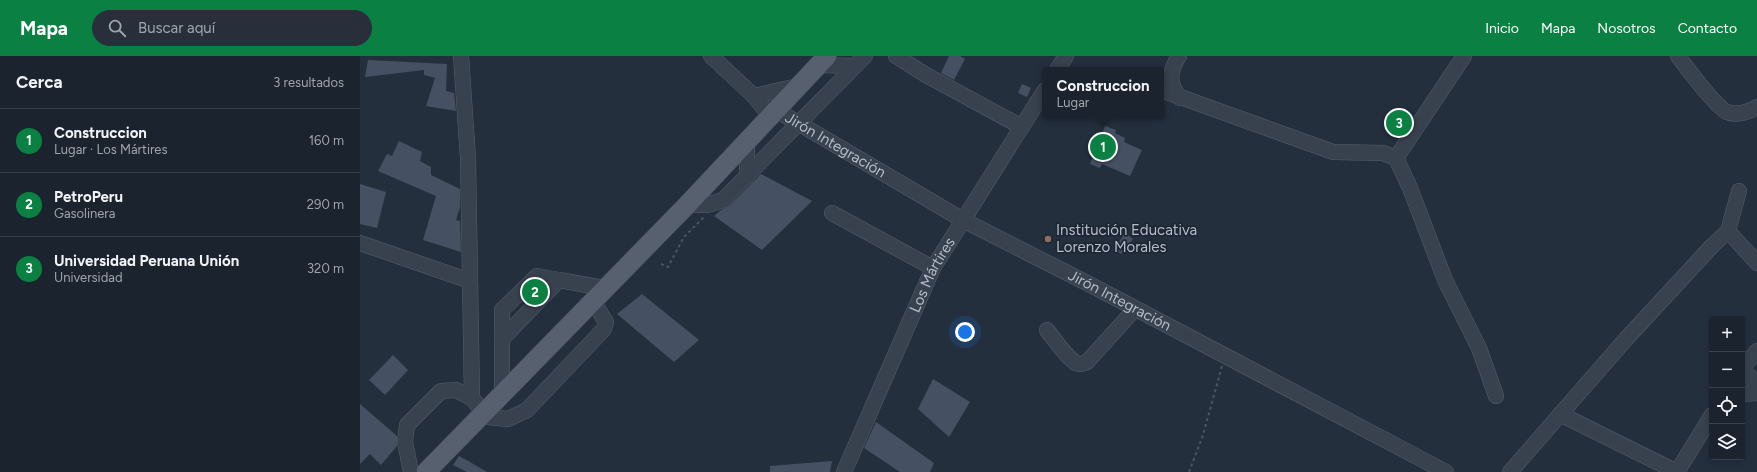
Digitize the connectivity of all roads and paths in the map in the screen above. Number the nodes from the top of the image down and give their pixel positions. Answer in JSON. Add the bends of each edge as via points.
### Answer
{"nodes":[{"id":1,"x":461,"y":56,"type":"edge"},
{"id":2,"x":711,"y":56,"type":"edge"},
{"id":3,"x":896,"y":56,"type":"edge"},
{"id":4,"x":1066,"y":56,"type":"edge"},
{"id":5,"x":1179,"y":56,"type":"edge"},
{"id":6,"x":1464,"y":56,"type":"edge"},
{"id":7,"x":1678,"y":56,"type":"edge"},
{"id":8,"x":822,"y":61,"type":"edge"},
{"id":9,"x":860,"y":61,"type":"edge"},
{"id":10,"x":1060,"y":67,"type":"edge"},
{"id":11,"x":798,"y":86,"type":"junction"},
{"id":12,"x":1164,"y":91,"type":"edge"},
{"id":13,"x":1042,"y":95,"type":"edge"},
{"id":14,"x":754,"y":96,"type":"junction"},
{"id":15,"x":1180,"y":98,"type":"junction"},
{"id":16,"x":1757,"y":107,"type":"edge"},
{"id":17,"x":773,"y":113,"type":"junction"},
{"id":18,"x":799,"y":123,"type":"junction"},
{"id":19,"x":1022,"y":128,"type":"junction"},
{"id":20,"x":747,"y":139,"type":"junction"},
{"id":21,"x":1396,"y":158,"type":"junction"},
{"id":22,"x":747,"y":176,"type":"junction"},
{"id":23,"x":1739,"y":191,"type":"dead end"},
{"id":24,"x":687,"y":205,"type":"junction"},
{"id":25,"x":832,"y":213,"type":"dead end"},
{"id":26,"x":706,"y":216,"type":"dead end"},
{"id":27,"x":964,"y":220,"type":"junction"},
{"id":28,"x":1728,"y":231,"type":"junction"},
{"id":29,"x":360,"y":243,"type":"edge"},
{"id":30,"x":1757,"y":263,"type":"edge"},
{"id":31,"x":661,"y":264,"type":"dead end"},
{"id":32,"x":933,"y":268,"type":"junction"},
{"id":33,"x":559,"y":280,"type":"junction"},
{"id":34,"x":470,"y":281,"type":"junction"},
{"id":35,"x":598,"y":294,"type":"junction"},
{"id":36,"x":1135,"y":309,"type":"junction"},
{"id":37,"x":1046,"y":330,"type":"dead end"},
{"id":38,"x":502,"y":339,"type":"junction"},
{"id":39,"x":1757,"y":351,"type":"edge"},
{"id":40,"x":1225,"y":356,"type":"junction"},
{"id":41,"x":1745,"y":365,"type":"edge"},
{"id":42,"x":1745,"y":372,"type":"edge"},
{"id":43,"x":1757,"y":383,"type":"edge"},
{"id":44,"x":1757,"y":393,"type":"edge"},
{"id":45,"x":502,"y":394,"type":"junction"},
{"id":46,"x":1745,"y":394,"type":"edge"},
{"id":47,"x":1496,"y":396,"type":"dead end"},
{"id":48,"x":472,"y":398,"type":"junction"},
{"id":49,"x":483,"y":413,"type":"junction"},
{"id":50,"x":1560,"y":414,"type":"junction"},
{"id":51,"x":1709,"y":420,"type":"edge"},
{"id":52,"x":411,"y":472,"type":"edge"},
{"id":53,"x":426,"y":472,"type":"edge"},
{"id":54,"x":844,"y":472,"type":"edge"},
{"id":55,"x":1189,"y":472,"type":"edge"},
{"id":56,"x":1446,"y":472,"type":"edge"},
{"id":57,"x":1510,"y":472,"type":"edge"},
{"id":58,"x":1677,"y":472,"type":"edge"}],
"edges":[{"from":1,"to":34,"type":"street","via":[[468,158]]},
{"from":2,"to":14,"type":"street"},
{"from":3,"to":19,"type":"street"},
{"from":4,"to":10,"type":"street"},
{"from":5,"to":15,"type":"street","via":[[1170,72],[1170,80]]},
{"from":6,"to":21,"type":"street"},
{"from":7,"to":16,"type":"street","via":[[1727,112],[1740,114]]},
{"from":8,"to":9,"type":"street"},
{"from":8,"to":11,"type":"main road"},
{"from":9,"to":18,"type":"street"},
{"from":11,"to":14,"type":"street"},
{"from":11,"to":17,"type":"main road"},
{"from":12,"to":15,"type":"street"},
{"from":13,"to":19,"type":"street","name":"Los Mártires"},
{"from":14,"to":17,"type":"street"},
{"from":15,"to":21,"type":"street","via":[[1333,152],[1383,153]]},
{"from":17,"to":18,"type":"street","name":"Jirón Integración"},
{"from":17,"to":20,"type":"main road"},
{"from":18,"to":22,"type":"street"},
{"from":18,"to":27,"type":"street","name":"Jirón Integración"},
{"from":19,"to":27,"type":"street","name":"Los Mártires"},
{"from":20,"to":22,"type":"street"},
{"from":20,"to":24,"type":"main road"},
{"from":21,"to":47,"type":"street","via":[[1445,280],[1479,348]]},
{"from":22,"to":24,"type":"street","via":[[723,200],[707,205]]},
{"from":23,"to":28,"type":"street"},
{"from":24,"to":35,"type":"main road"},
{"from":25,"to":32,"type":"street"},
{"from":26,"to":31,"type":"path","via":[[684,237],[668,267]]},
{"from":27,"to":32,"type":"street","name":"Los Mártires"},
{"from":27,"to":36,"type":"street","name":"Jirón Integración"},
{"from":28,"to":30,"type":"street"},
{"from":28,"to":50,"type":"street","via":[[1626,339]]},
{"from":29,"to":34,"type":"street"},
{"from":32,"to":54,"type":"street","name":"Los Mártires"},
{"from":33,"to":35,"type":"street"},
{"from":33,"to":38,"type":"street"},
{"from":33,"to":38,"type":"street","via":[[537,276],[502,310]]},
{"from":34,"to":48,"type":"street"},
{"from":35,"to":45,"type":"main road"},
{"from":35,"to":49,"type":"street","via":[[606,322],[604,329],[537,400],[521,413],[508,419],[494,419]]},
{"from":36,"to":37,"type":"street","via":[[1088,361],[1083,363],[1078,364],[1072,360]]},
{"from":36,"to":40,"type":"street","name":"Jirón Integración"},
{"from":38,"to":45,"type":"street"},
{"from":39,"to":41,"type":"street"},
{"from":40,"to":55,"type":"path","via":[[1203,435]]},
{"from":40,"to":56,"type":"street","name":"Jirón Integración"},
{"from":42,"to":43,"type":"street"},
{"from":44,"to":46,"type":"street"},
{"from":45,"to":49,"type":"main road"},
{"from":48,"to":49,"type":"street"},
{"from":48,"to":52,"type":"street","via":[[456,390],[442,391],[407,425],[404,442]]},
{"from":49,"to":53,"type":"main road"},
{"from":50,"to":57,"type":"street"},
{"from":50,"to":58,"type":"street"},
{"from":51,"to":58,"type":"street"}]}
